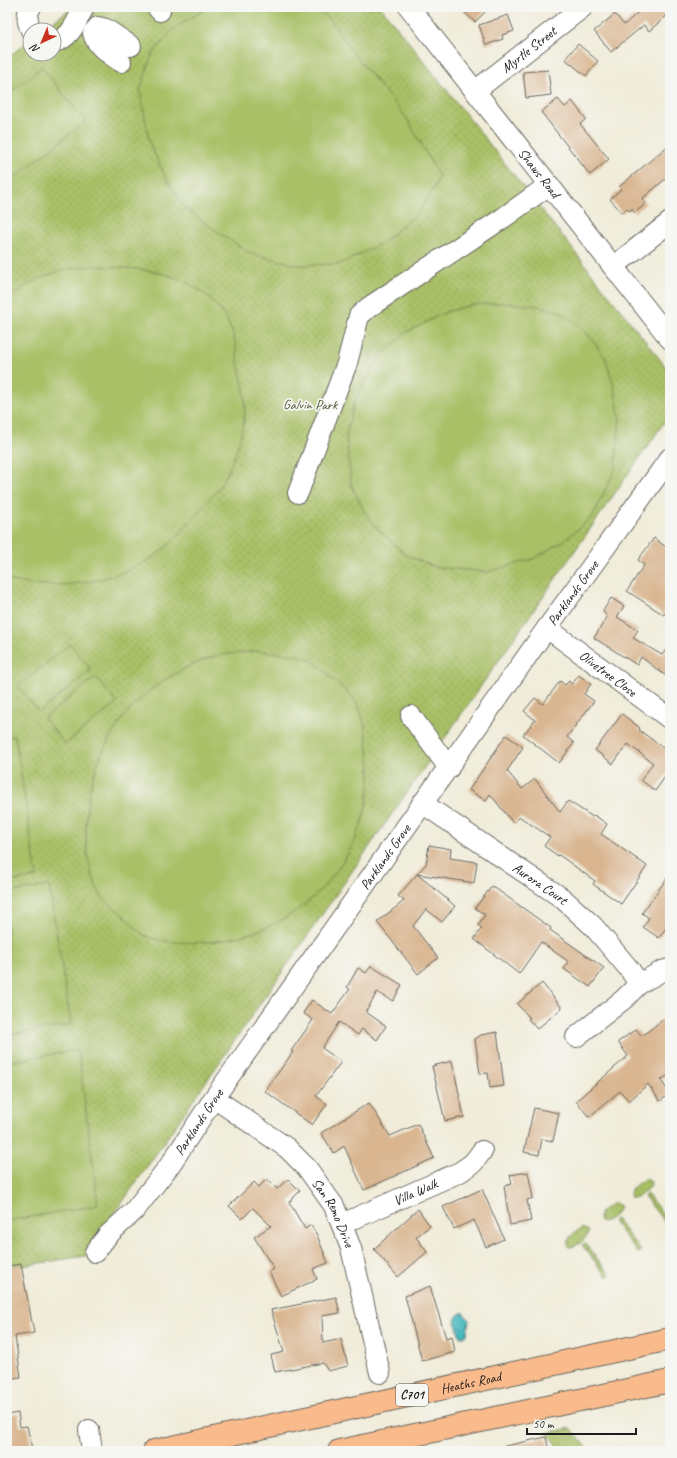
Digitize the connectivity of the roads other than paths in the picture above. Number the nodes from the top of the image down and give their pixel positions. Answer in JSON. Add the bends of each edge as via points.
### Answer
{"nodes":[{"id":1,"x":31,"y":7,"type":"edge"},
{"id":2,"x":84,"y":7,"type":"edge"},
{"id":3,"x":409,"y":7,"type":"edge"},
{"id":4,"x":583,"y":7,"type":"edge"},
{"id":5,"x":28,"y":22,"type":"edge"},
{"id":6,"x":62,"y":39,"type":"edge"},
{"id":7,"x":475,"y":91,"type":"junction"},
{"id":8,"x":549,"y":185,"type":"junction"},
{"id":9,"x":670,"y":222,"type":"edge"},
{"id":10,"x":613,"y":267,"type":"junction"},
{"id":11,"x":670,"y":339,"type":"edge"},
{"id":12,"x":670,"y":458,"type":"edge"},
{"id":13,"x":298,"y":493,"type":"dead end"},
{"id":14,"x":547,"y":628,"type":"junction"},
{"id":15,"x":411,"y":716,"type":"dead end"},
{"id":16,"x":670,"y":719,"type":"edge"},
{"id":17,"x":449,"y":768,"type":"junction"},
{"id":18,"x":422,"y":804,"type":"junction"},
{"id":19,"x":670,"y":969,"type":"edge"},
{"id":20,"x":639,"y":984,"type":"junction"},
{"id":21,"x":576,"y":1037,"type":"dead end"},
{"id":22,"x":214,"y":1098,"type":"junction"},
{"id":23,"x":482,"y":1151,"type":"dead end"},
{"id":24,"x":342,"y":1224,"type":"junction"},
{"id":25,"x":95,"y":1252,"type":"dead end"},
{"id":26,"x":670,"y":1334,"type":"edge"},
{"id":27,"x":670,"y":1339,"type":"edge"},
{"id":28,"x":580,"y":1359,"type":"junction"},
{"id":29,"x":380,"y":1373,"type":"dead end"},
{"id":30,"x":670,"y":1381,"type":"edge"},
{"id":31,"x":89,"y":1430,"type":"dead end"},
{"id":32,"x":92,"y":1451,"type":"edge"},
{"id":33,"x":154,"y":1451,"type":"edge"},
{"id":34,"x":339,"y":1451,"type":"edge"}],
"edges":[{"from":1,"to":5,"type":"street"},
{"from":2,"to":6,"type":"street","via":[[72,30]]},
{"from":3,"to":7,"type":"street","name":"Shaws Road"},
{"from":4,"to":7,"type":"street","name":"Myrtle Street"},
{"from":7,"to":8,"type":"street","name":"Shaws Road"},
{"from":8,"to":10,"type":"street","name":"Shaws Road"},
{"from":8,"to":13,"type":"street","via":[[359,316],[348,363]]},
{"from":9,"to":10,"type":"street"},
{"from":10,"to":11,"type":"street","name":"Shaws Road"},
{"from":12,"to":14,"type":"street","name":"Parklands Grove"},
{"from":14,"to":16,"type":"street","name":"Olivetree Close"},
{"from":14,"to":17,"type":"street","name":"Parklands Grove"},
{"from":15,"to":17,"type":"street"},
{"from":17,"to":18,"type":"street","name":"Parklands Grove"},
{"from":18,"to":20,"type":"street","name":"Aurora Court","via":[[562,898],[593,926]]},
{"from":18,"to":22,"type":"street","name":"Parklands Grove"},
{"from":19,"to":20,"type":"street"},
{"from":20,"to":21,"type":"street"},
{"from":22,"to":24,"type":"street","name":"San Remo Drive","via":[[287,1148],[320,1185]]},
{"from":22,"to":25,"type":"street","name":"Parklands Grove","via":[[170,1165],[134,1211],[108,1235]]},
{"from":23,"to":24,"type":"street","name":"Villa Walk","via":[[460,1172]]},
{"from":24,"to":29,"type":"street","name":"San Remo Drive","via":[[351,1248]]},
{"from":26,"to":28,"type":"street","via":[[606,1347]]},
{"from":27,"to":28,"type":"main road","name":"Heaths Road","number":"C701"},
{"from":28,"to":33,"type":"main road","name":"Heaths Road","number":"C701"},
{"from":30,"to":34,"type":"main road"},
{"from":31,"to":32,"type":"street"}]}
